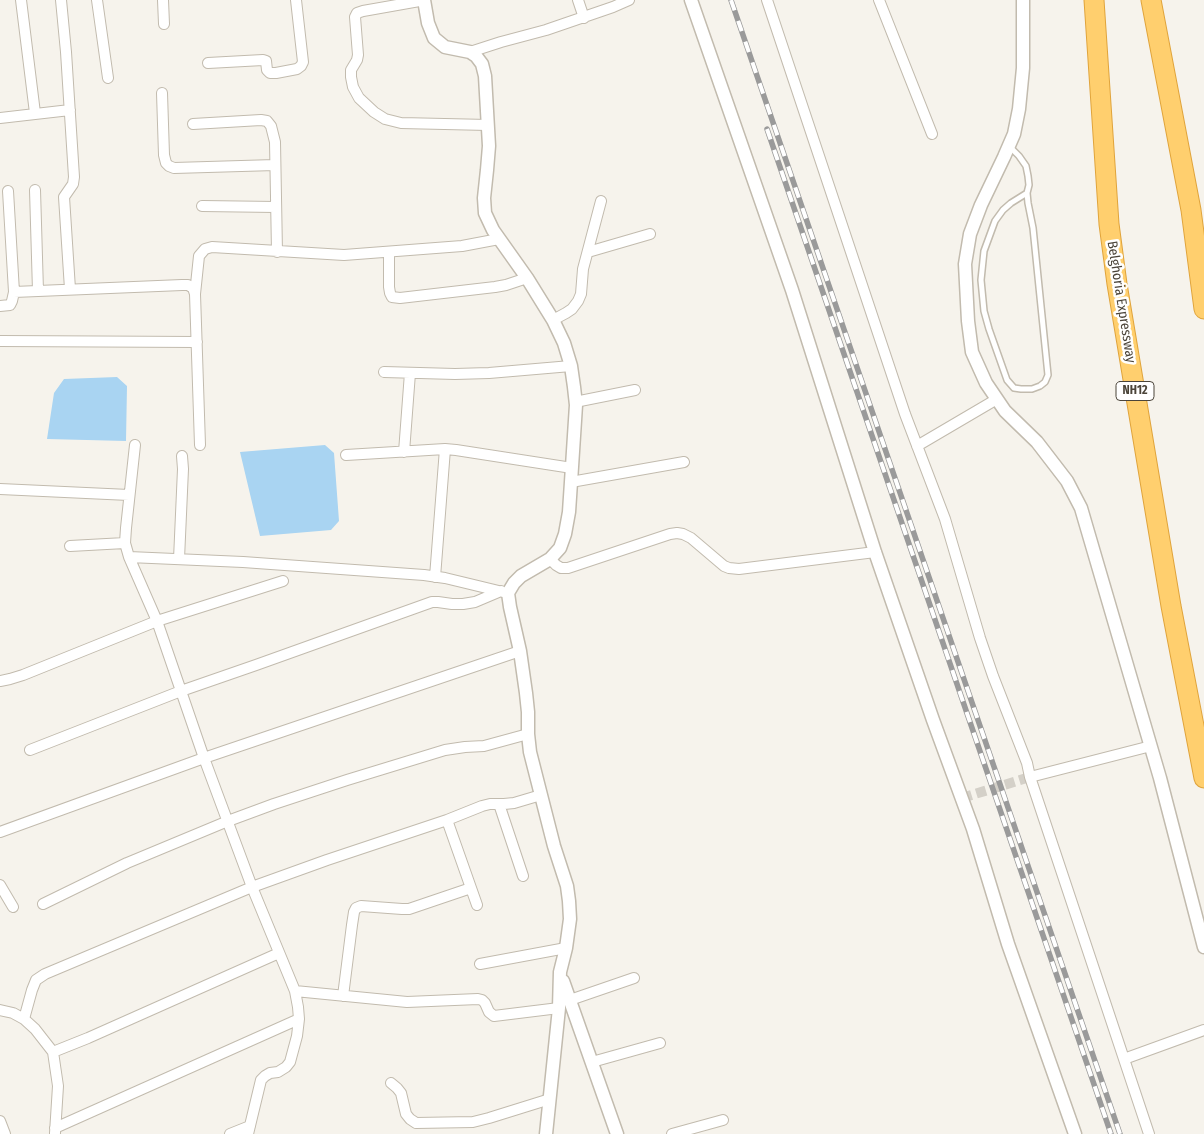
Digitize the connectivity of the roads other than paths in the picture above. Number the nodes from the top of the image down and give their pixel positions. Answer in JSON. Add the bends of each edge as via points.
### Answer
{"nodes":[{"id":1,"x":22,"y":0,"type":"edge"},
{"id":2,"x":61,"y":0,"type":"edge"},
{"id":3,"x":97,"y":0,"type":"edge"},
{"id":4,"x":162,"y":0,"type":"edge"},
{"id":5,"x":296,"y":0,"type":"edge"},
{"id":6,"x":424,"y":0,"type":"edge"},
{"id":7,"x":578,"y":0,"type":"edge"},
{"id":8,"x":629,"y":0,"type":"edge"},
{"id":9,"x":691,"y":0,"type":"edge"},
{"id":10,"x":767,"y":0,"type":"edge"},
{"id":11,"x":879,"y":0,"type":"edge"},
{"id":12,"x":1023,"y":0,"type":"edge"},
{"id":13,"x":1094,"y":0,"type":"edge"},
{"id":14,"x":1151,"y":0,"type":"edge"},
{"id":15,"x":584,"y":18,"type":"junction"},
{"id":16,"x":164,"y":24,"type":"dead end"},
{"id":17,"x":470,"y":52,"type":"junction"},
{"id":18,"x":208,"y":63,"type":"dead end"},
{"id":19,"x":108,"y":78,"type":"dead end"},
{"id":20,"x":162,"y":93,"type":"dead end"},
{"id":21,"x":70,"y":110,"type":"junction"},
{"id":22,"x":35,"y":114,"type":"junction"},
{"id":23,"x":0,"y":118,"type":"edge"},
{"id":24,"x":193,"y":124,"type":"dead end"},
{"id":25,"x":488,"y":125,"type":"junction"},
{"id":26,"x":932,"y":134,"type":"dead end"},
{"id":27,"x":1009,"y":146,"type":"junction"},
{"id":28,"x":275,"y":165,"type":"junction"},
{"id":29,"x":35,"y":190,"type":"dead end"},
{"id":30,"x":8,"y":191,"type":"dead end"},
{"id":31,"x":1027,"y":193,"type":"junction"},
{"id":32,"x":601,"y":201,"type":"dead end"},
{"id":33,"x":202,"y":206,"type":"dead end"},
{"id":34,"x":276,"y":207,"type":"junction"},
{"id":35,"x":650,"y":234,"type":"dead end"},
{"id":36,"x":499,"y":239,"type":"junction"},
{"id":37,"x":277,"y":252,"type":"junction"},
{"id":38,"x":389,"y":252,"type":"junction"},
{"id":39,"x":588,"y":252,"type":"junction"},
{"id":40,"x":527,"y":278,"type":"junction"},
{"id":41,"x":70,"y":289,"type":"junction"},
{"id":42,"x":38,"y":291,"type":"junction"},
{"id":43,"x":14,"y":292,"type":"junction"},
{"id":44,"x":195,"y":294,"type":"junction"},
{"id":45,"x":0,"y":306,"type":"edge"},
{"id":46,"x":1204,"y":309,"type":"edge"},
{"id":47,"x":553,"y":320,"type":"junction"},
{"id":48,"x":0,"y":341,"type":"edge"},
{"id":49,"x":197,"y":342,"type":"junction"},
{"id":50,"x":571,"y":366,"type":"junction"},
{"id":51,"x":384,"y":372,"type":"dead end"},
{"id":52,"x":410,"y":373,"type":"junction"},
{"id":53,"x":635,"y":390,"type":"dead end"},
{"id":54,"x":997,"y":399,"type":"junction"},
{"id":55,"x":576,"y":402,"type":"junction"},
{"id":56,"x":135,"y":445,"type":"dead end"},
{"id":57,"x":200,"y":445,"type":"dead end"},
{"id":58,"x":917,"y":446,"type":"junction"},
{"id":59,"x":445,"y":449,"type":"junction"},
{"id":60,"x":404,"y":452,"type":"junction"},
{"id":61,"x":346,"y":455,"type":"dead end"},
{"id":62,"x":182,"y":456,"type":"dead end"},
{"id":63,"x":684,"y":462,"type":"dead end"},
{"id":64,"x":572,"y":468,"type":"junction"},
{"id":65,"x":571,"y":482,"type":"junction"},
{"id":66,"x":0,"y":489,"type":"edge"},
{"id":67,"x":129,"y":494,"type":"junction"},
{"id":68,"x":125,"y":543,"type":"junction"},
{"id":69,"x":70,"y":546,"type":"dead end"},
{"id":70,"x":875,"y":552,"type":"junction"},
{"id":71,"x":129,"y":557,"type":"junction"},
{"id":72,"x":179,"y":559,"type":"junction"},
{"id":73,"x":550,"y":559,"type":"junction"},
{"id":74,"x":435,"y":576,"type":"junction"},
{"id":75,"x":283,"y":581,"type":"dead end"},
{"id":76,"x":504,"y":592,"type":"junction"},
{"id":77,"x":157,"y":620,"type":"junction"},
{"id":78,"x":520,"y":651,"type":"junction"},
{"id":79,"x":0,"y":681,"type":"edge"},
{"id":80,"x":181,"y":690,"type":"junction"},
{"id":81,"x":528,"y":734,"type":"junction"},
{"id":82,"x":1151,"y":746,"type":"junction"},
{"id":83,"x":30,"y":750,"type":"dead end"},
{"id":84,"x":204,"y":758,"type":"junction"},
{"id":85,"x":1030,"y":777,"type":"junction"},
{"id":86,"x":1204,"y":778,"type":"edge"},
{"id":87,"x":541,"y":795,"type":"junction"},
{"id":88,"x":498,"y":804,"type":"junction"},
{"id":89,"x":447,"y":820,"type":"junction"},
{"id":90,"x":228,"y":821,"type":"junction"},
{"id":91,"x":0,"y":832,"type":"edge"},
{"id":92,"x":523,"y":876,"type":"dead end"},
{"id":93,"x":0,"y":885,"type":"edge"},
{"id":94,"x":252,"y":887,"type":"junction"},
{"id":95,"x":471,"y":888,"type":"junction"},
{"id":96,"x":43,"y":904,"type":"dead end"},
{"id":97,"x":477,"y":905,"type":"dead end"},
{"id":98,"x":13,"y":907,"type":"dead end"},
{"id":99,"x":1204,"y":947,"type":"edge"},
{"id":100,"x":566,"y":948,"type":"junction"},
{"id":101,"x":278,"y":953,"type":"junction"},
{"id":102,"x":480,"y":964,"type":"dead end"},
{"id":103,"x":560,"y":972,"type":"junction"},
{"id":104,"x":634,"y":978,"type":"dead end"},
{"id":105,"x":295,"y":991,"type":"junction"},
{"id":106,"x":343,"y":996,"type":"junction"},
{"id":107,"x":570,"y":1000,"type":"junction"},
{"id":108,"x":559,"y":1008,"type":"junction"},
{"id":109,"x":0,"y":1010,"type":"edge"},
{"id":110,"x":24,"y":1018,"type":"junction"},
{"id":111,"x":299,"y":1019,"type":"junction"},
{"id":112,"x":1204,"y":1030,"type":"edge"},
{"id":113,"x":660,"y":1043,"type":"dead end"},
{"id":114,"x":52,"y":1052,"type":"junction"},
{"id":115,"x":1124,"y":1059,"type":"junction"},
{"id":116,"x":592,"y":1062,"type":"junction"},
{"id":117,"x":390,"y":1083,"type":"dead end"},
{"id":118,"x":550,"y":1099,"type":"junction"},
{"id":119,"x":0,"y":1120,"type":"edge"},
{"id":120,"x":723,"y":1120,"type":"dead end"},
{"id":121,"x":249,"y":1130,"type":"edge"},
{"id":122,"x":55,"y":1131,"type":"edge"},
{"id":123,"x":5,"y":1134,"type":"edge"},
{"id":124,"x":230,"y":1134,"type":"edge"},
{"id":125,"x":546,"y":1134,"type":"edge"},
{"id":126,"x":617,"y":1134,"type":"edge"},
{"id":127,"x":672,"y":1134,"type":"edge"},
{"id":128,"x":1075,"y":1134,"type":"edge"},
{"id":129,"x":1149,"y":1134,"type":"edge"}],
"edges":[{"from":1,"to":22,"type":"street"},
{"from":2,"to":21,"type":"street"},
{"from":3,"to":19,"type":"street"},
{"from":4,"to":16,"type":"street"},
{"from":5,"to":18,"type":"street","via":[[302,66],[270,73],[266,61],[262,60]]},
{"from":6,"to":17,"type":"street","via":[[434,38],[445,47]]},
{"from":6,"to":25,"type":"street","via":[[357,13],[358,55],[351,70],[353,87],[359,98],[386,119]]},
{"from":7,"to":15,"type":"street"},
{"from":8,"to":15,"type":"street"},
{"from":9,"to":70,"type":"street","via":[[792,290]]},
{"from":10,"to":58,"type":"street"},
{"from":11,"to":26,"type":"street"},
{"from":12,"to":27,"type":"street","via":[[1023,68],[1019,108]]},
{"from":13,"to":86,"type":"highway","name":"Belghoria Expressway","number":"NH12","via":[[1109,224],[1117,284],[1171,606]]},
{"from":14,"to":46,"type":"highway","via":[[1191,210]]},
{"from":15,"to":17,"type":"street"},
{"from":17,"to":25,"type":"street","via":[[482,64],[485,76]]},
{"from":20,"to":28,"type":"street","via":[[164,155],[169,166]]},
{"from":21,"to":22,"type":"street"},
{"from":21,"to":41,"type":"street","via":[[74,177],[64,198]]},
{"from":22,"to":23,"type":"street"},
{"from":24,"to":28,"type":"street","via":[[267,121],[275,142]]},
{"from":25,"to":36,"type":"street","via":[[485,213]]},
{"from":27,"to":31,"type":"lane","via":[[1026,166]]},
{"from":27,"to":54,"type":"street","via":[[970,234],[965,264],[972,352]]},
{"from":28,"to":34,"type":"street"},
{"from":29,"to":42,"type":"street"},
{"from":30,"to":43,"type":"street"},
{"from":31,"to":31,"type":"lane","via":[[1048,375],[1046,382],[1032,389],[1014,388],[1007,380],[989,329],[981,280],[984,251],[994,221],[1003,210]]},
{"from":32,"to":39,"type":"street"},
{"from":33,"to":34,"type":"street"},
{"from":34,"to":37,"type":"street"},
{"from":35,"to":39,"type":"street"},
{"from":36,"to":38,"type":"street","via":[[462,246]]},
{"from":36,"to":40,"type":"street"},
{"from":37,"to":38,"type":"street","via":[[344,256]]},
{"from":37,"to":44,"type":"street","via":[[205,249],[199,256]]},
{"from":38,"to":40,"type":"street","via":[[392,297],[488,288]]},
{"from":39,"to":47,"type":"street","via":[[578,302]]},
{"from":40,"to":47,"type":"street"},
{"from":41,"to":42,"type":"street"},
{"from":41,"to":44,"type":"street","via":[[188,285]]},
{"from":42,"to":43,"type":"street"},
{"from":43,"to":45,"type":"street","via":[[10,305]]},
{"from":44,"to":49,"type":"street"},
{"from":47,"to":50,"type":"street"},
{"from":48,"to":49,"type":"street"},
{"from":49,"to":57,"type":"street"},
{"from":50,"to":52,"type":"street","via":[[489,373]]},
{"from":50,"to":55,"type":"street"},
{"from":51,"to":52,"type":"street"},
{"from":52,"to":60,"type":"street"},
{"from":53,"to":55,"type":"street"},
{"from":54,"to":58,"type":"street"},
{"from":54,"to":82,"type":"street","via":[[1037,442],[1067,481],[1081,508]]},
{"from":55,"to":64,"type":"street"},
{"from":56,"to":67,"type":"street"},
{"from":58,"to":85,"type":"street","via":[[945,519],[980,638]]},
{"from":59,"to":60,"type":"street"},
{"from":59,"to":64,"type":"street"},
{"from":59,"to":74,"type":"street"},
{"from":60,"to":61,"type":"street"},
{"from":62,"to":72,"type":"street"},
{"from":63,"to":65,"type":"street"},
{"from":64,"to":65,"type":"street"},
{"from":65,"to":73,"type":"street","via":[[565,534],[560,548]]},
{"from":66,"to":67,"type":"street"},
{"from":67,"to":68,"type":"street"},
{"from":68,"to":69,"type":"street"},
{"from":68,"to":71,"type":"street"},
{"from":70,"to":73,"type":"street","via":[[739,569],[724,566],[690,538],[677,533],[568,568],[561,568]]},
{"from":70,"to":128,"type":"street","via":[[973,829],[1008,944]]},
{"from":71,"to":72,"type":"street"},
{"from":71,"to":77,"type":"street"},
{"from":72,"to":74,"type":"street"},
{"from":73,"to":76,"type":"street","via":[[521,576]]},
{"from":74,"to":76,"type":"street"},
{"from":75,"to":77,"type":"street"},
{"from":76,"to":78,"type":"street"},
{"from":76,"to":80,"type":"street","via":[[463,604],[432,602]]},
{"from":77,"to":79,"type":"street","via":[[23,675]]},
{"from":77,"to":80,"type":"street"},
{"from":78,"to":81,"type":"street"},
{"from":78,"to":84,"type":"street"},
{"from":80,"to":83,"type":"street"},
{"from":80,"to":84,"type":"street"},
{"from":81,"to":87,"type":"street"},
{"from":81,"to":90,"type":"street","via":[[484,746],[445,750]]},
{"from":82,"to":85,"type":"street"},
{"from":82,"to":99,"type":"street"},
{"from":84,"to":90,"type":"street"},
{"from":84,"to":91,"type":"street"},
{"from":85,"to":115,"type":"street"},
{"from":87,"to":88,"type":"street"},
{"from":87,"to":100,"type":"street","via":[[567,886],[570,919]]},
{"from":88,"to":89,"type":"street","via":[[482,806]]},
{"from":88,"to":92,"type":"street"},
{"from":89,"to":94,"type":"street"},
{"from":89,"to":95,"type":"street"},
{"from":90,"to":94,"type":"street"},
{"from":90,"to":96,"type":"street","via":[[127,863]]},
{"from":93,"to":98,"type":"street"},
{"from":94,"to":101,"type":"street"},
{"from":94,"to":110,"type":"street","via":[[45,974],[36,980]]},
{"from":95,"to":97,"type":"street"},
{"from":95,"to":106,"type":"street","via":[[409,908],[356,908]]},
{"from":100,"to":102,"type":"street"},
{"from":100,"to":103,"type":"street"},
{"from":101,"to":105,"type":"street"},
{"from":101,"to":114,"type":"street"},
{"from":103,"to":107,"type":"street"},
{"from":103,"to":108,"type":"street"},
{"from":104,"to":107,"type":"street"},
{"from":105,"to":106,"type":"street"},
{"from":105,"to":111,"type":"street"},
{"from":106,"to":108,"type":"street","via":[[407,1002],[482,1000],[494,1016]]},
{"from":107,"to":116,"type":"street"},
{"from":108,"to":118,"type":"street"},
{"from":109,"to":110,"type":"street"},
{"from":110,"to":114,"type":"street"},
{"from":111,"to":121,"type":"street","via":[[298,1036],[290,1062],[261,1080]]},
{"from":111,"to":122,"type":"street"},
{"from":112,"to":115,"type":"street"},
{"from":113,"to":116,"type":"street"},
{"from":114,"to":122,"type":"street","via":[[58,1086]]},
{"from":115,"to":129,"type":"street"},
{"from":116,"to":126,"type":"street"},
{"from":117,"to":118,"type":"street","via":[[401,1093],[406,1114],[416,1123],[473,1122]]},
{"from":118,"to":125,"type":"street"},
{"from":119,"to":123,"type":"street"},
{"from":120,"to":127,"type":"street"},
{"from":121,"to":124,"type":"street"}]}
